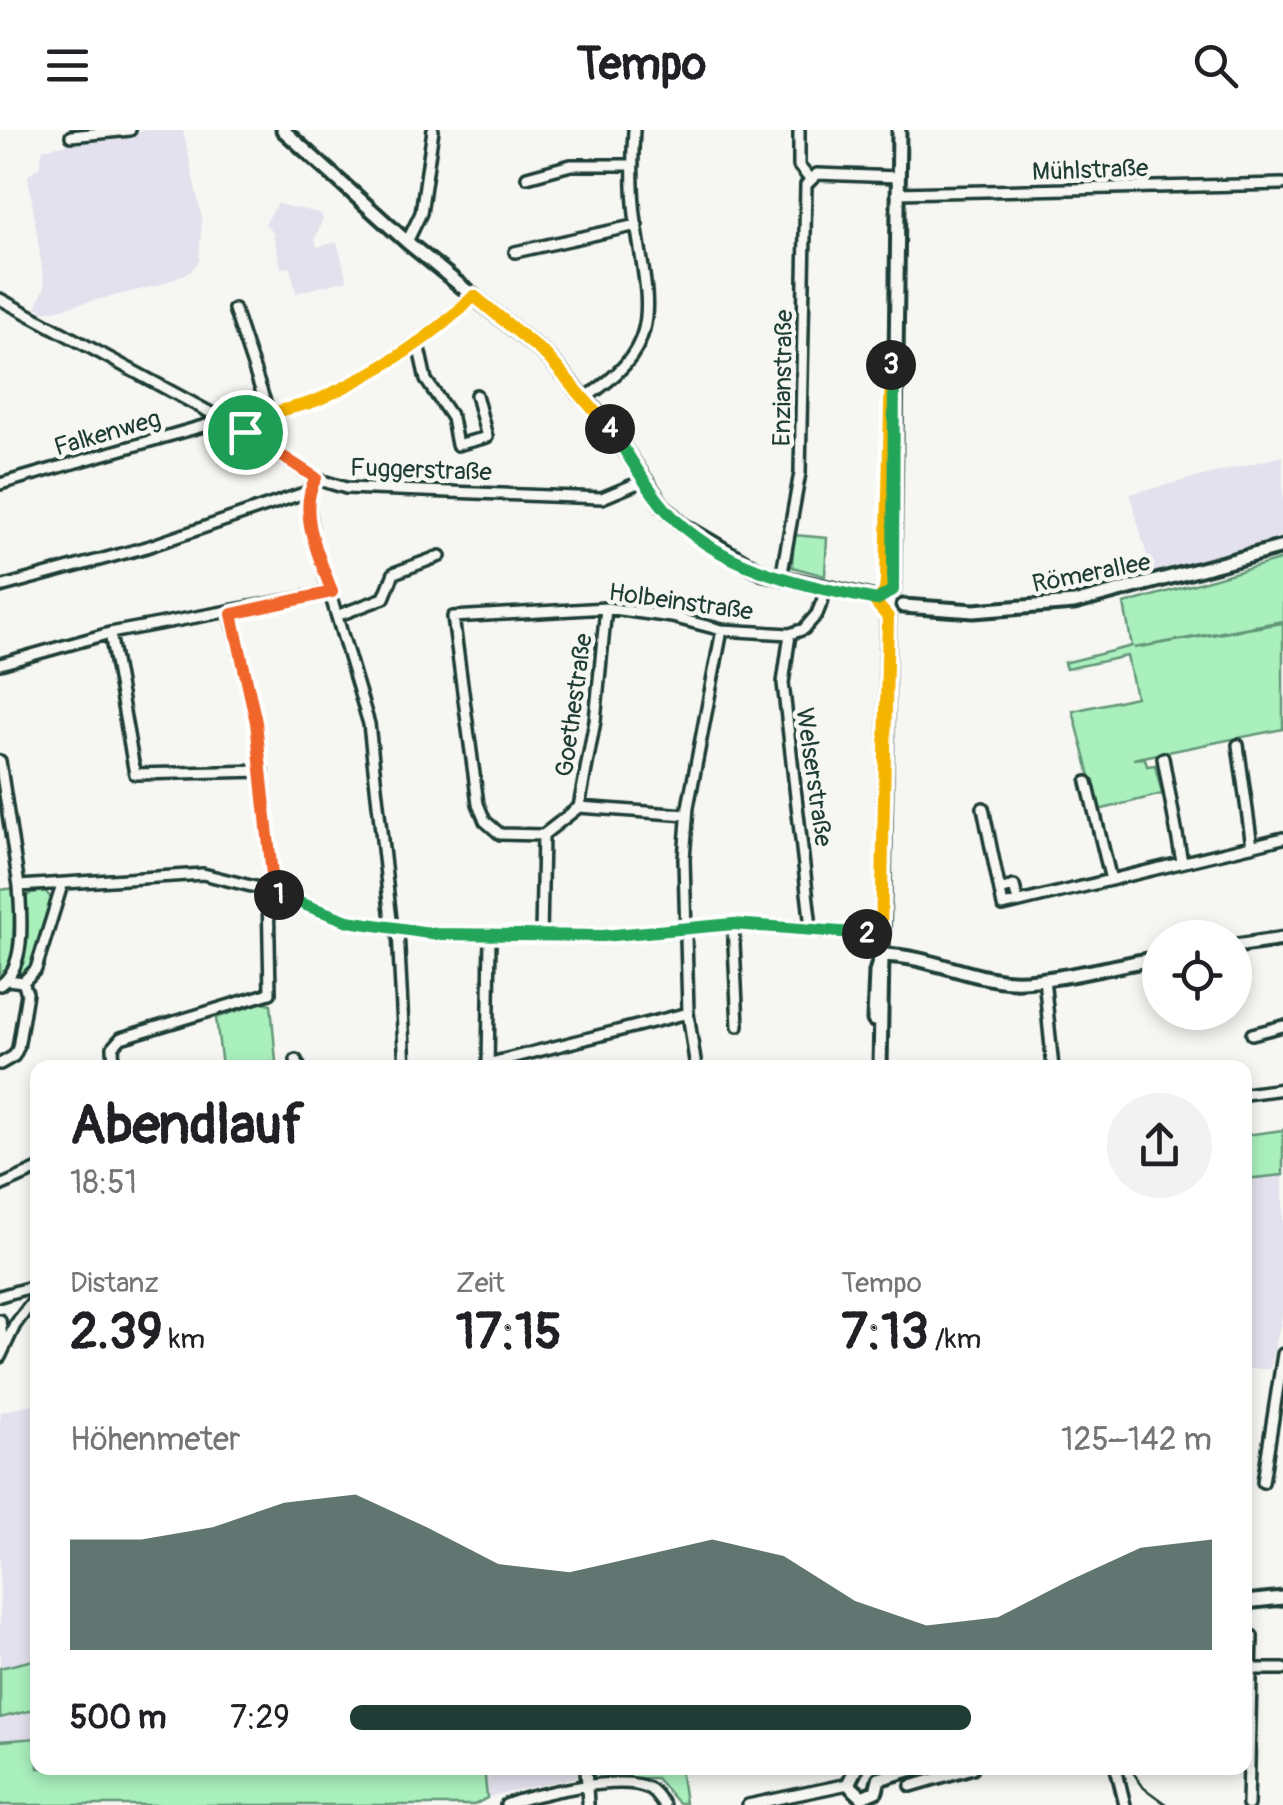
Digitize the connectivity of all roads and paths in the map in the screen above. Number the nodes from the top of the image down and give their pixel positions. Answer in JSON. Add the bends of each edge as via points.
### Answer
{"nodes":[{"id":1,"x":130,"y":130,"type":"edge"},
{"id":2,"x":283,"y":130,"type":"edge"},
{"id":3,"x":433,"y":130,"type":"edge"},
{"id":4,"x":634,"y":130,"type":"edge"},
{"id":5,"x":799,"y":130,"type":"edge"},
{"id":6,"x":899,"y":130,"type":"edge"},
{"id":7,"x":71,"y":136,"type":"dead end"},
{"id":8,"x":633,"y":165,"type":"junction"},
{"id":9,"x":527,"y":177,"type":"dead end"},
{"id":10,"x":898,"y":177,"type":"junction"},
{"id":11,"x":809,"y":178,"type":"junction"},
{"id":12,"x":1283,"y":184,"type":"edge"},
{"id":13,"x":897,"y":194,"type":"junction"},
{"id":14,"x":636,"y":225,"type":"junction"},
{"id":15,"x":407,"y":242,"type":"junction"},
{"id":16,"x":514,"y":252,"type":"dead end"},
{"id":17,"x":474,"y":296,"type":"junction"},
{"id":18,"x":0,"y":299,"type":"edge"},
{"id":19,"x":234,"y":309,"type":"dead end"},
{"id":20,"x":418,"y":344,"type":"junction"},
{"id":21,"x":476,"y":396,"type":"dead end"},
{"id":22,"x":585,"y":398,"type":"junction"},
{"id":23,"x":268,"y":414,"type":"junction"},
{"id":24,"x":224,"y":420,"type":"junction"},
{"id":25,"x":245,"y":432,"type":"junction"},
{"id":26,"x":316,"y":478,"type":"junction"},
{"id":27,"x":645,"y":480,"type":"junction"},
{"id":28,"x":0,"y":484,"type":"edge"},
{"id":29,"x":307,"y":492,"type":"junction"},
{"id":30,"x":1283,"y":547,"type":"edge"},
{"id":31,"x":440,"y":556,"type":"dead end"},
{"id":32,"x":781,"y":578,"type":"junction"},
{"id":33,"x":0,"y":587,"type":"edge"},
{"id":34,"x":827,"y":588,"type":"junction"},
{"id":35,"x":332,"y":592,"type":"junction"},
{"id":36,"x":885,"y":594,"type":"junction"},
{"id":37,"x":903,"y":606,"type":"junction"},
{"id":38,"x":606,"y":608,"type":"junction"},
{"id":39,"x":232,"y":614,"type":"junction"},
{"id":40,"x":339,"y":616,"type":"junction"},
{"id":41,"x":888,"y":617,"type":"junction"},
{"id":42,"x":722,"y":630,"type":"junction"},
{"id":43,"x":110,"y":634,"type":"junction"},
{"id":44,"x":790,"y":634,"type":"junction"},
{"id":45,"x":0,"y":664,"type":"edge"},
{"id":46,"x":1238,"y":745,"type":"dead end"},
{"id":47,"x":1162,"y":758,"type":"dead end"},
{"id":48,"x":0,"y":761,"type":"edge"},
{"id":49,"x":263,"y":770,"type":"junction"},
{"id":50,"x":1087,"y":782,"type":"dead end"},
{"id":51,"x":578,"y":808,"type":"junction"},
{"id":52,"x":983,"y":808,"type":"dead end"},
{"id":53,"x":687,"y":815,"type":"junction"},
{"id":54,"x":543,"y":836,"type":"junction"},
{"id":55,"x":1283,"y":838,"type":"edge"},
{"id":56,"x":1252,"y":846,"type":"junction"},
{"id":57,"x":1182,"y":862,"type":"junction"},
{"id":58,"x":1111,"y":880,"type":"junction"},
{"id":59,"x":62,"y":885,"type":"junction"},
{"id":60,"x":19,"y":886,"type":"junction"},
{"id":61,"x":271,"y":892,"type":"junction"},
{"id":62,"x":733,"y":924,"type":"junction"},
{"id":63,"x":812,"y":926,"type":"junction"},
{"id":64,"x":687,"y":928,"type":"junction"},
{"id":65,"x":395,"y":929,"type":"junction"},
{"id":66,"x":881,"y":935,"type":"junction"},
{"id":67,"x":541,"y":936,"type":"junction"},
{"id":68,"x":490,"y":937,"type":"junction"},
{"id":69,"x":1283,"y":939,"type":"edge"},
{"id":70,"x":1252,"y":944,"type":"edge"},
{"id":71,"x":881,"y":955,"type":"junction"},
{"id":72,"x":1142,"y":961,"type":"edge"},
{"id":73,"x":1044,"y":978,"type":"junction"},
{"id":74,"x":23,"y":982,"type":"junction"},
{"id":75,"x":4,"y":983,"type":"edge"},
{"id":76,"x":688,"y":1013,"type":"junction"},
{"id":77,"x":738,"y":1026,"type":"dead end"},
{"id":78,"x":1283,"y":1026,"type":"edge"},
{"id":79,"x":1252,"y":1034,"type":"dead end"},
{"id":80,"x":114,"y":1060,"type":"edge"},
{"id":81,"x":404,"y":1060,"type":"edge"},
{"id":82,"x":488,"y":1060,"type":"edge"},
{"id":83,"x":511,"y":1060,"type":"edge"},
{"id":84,"x":695,"y":1060,"type":"edge"},
{"id":85,"x":877,"y":1060,"type":"edge"},
{"id":86,"x":1052,"y":1060,"type":"edge"},
{"id":87,"x":0,"y":1064,"type":"edge"},
{"id":88,"x":1283,"y":1089,"type":"edge"},
{"id":89,"x":1252,"y":1093,"type":"edge"},
{"id":90,"x":30,"y":1173,"type":"edge"},
{"id":91,"x":0,"y":1186,"type":"edge"},
{"id":92,"x":30,"y":1288,"type":"edge"},
{"id":93,"x":0,"y":1296,"type":"edge"},
{"id":94,"x":30,"y":1307,"type":"edge"},
{"id":95,"x":0,"y":1320,"type":"edge"},
{"id":96,"x":1,"y":1352,"type":"edge"},
{"id":97,"x":1283,"y":1354,"type":"edge"},
{"id":98,"x":1263,"y":1482,"type":"dead end"},
{"id":99,"x":1283,"y":1598,"type":"edge"},
{"id":100,"x":1252,"y":1601,"type":"edge"},
{"id":101,"x":1252,"y":1669,"type":"edge"},
{"id":102,"x":1283,"y":1669,"type":"edge"},
{"id":103,"x":586,"y":1775,"type":"edge"},
{"id":104,"x":852,"y":1775,"type":"edge"},
{"id":105,"x":875,"y":1775,"type":"edge"},
{"id":106,"x":949,"y":1775,"type":"edge"},
{"id":107,"x":1118,"y":1775,"type":"edge"},
{"id":108,"x":1247,"y":1775,"type":"edge"},
{"id":109,"x":848,"y":1784,"type":"junction"},
{"id":110,"x":911,"y":1786,"type":"dead end"},
{"id":111,"x":587,"y":1788,"type":"junction"},
{"id":112,"x":862,"y":1801,"type":"edge"},
{"id":113,"x":506,"y":1805,"type":"edge"},
{"id":114,"x":588,"y":1805,"type":"edge"},
{"id":115,"x":664,"y":1805,"type":"edge"},
{"id":116,"x":748,"y":1805,"type":"edge"},
{"id":117,"x":1125,"y":1805,"type":"edge"},
{"id":118,"x":1248,"y":1805,"type":"edge"}],
"edges":[{"from":1,"to":7,"type":"street"},
{"from":2,"to":15,"type":"street"},
{"from":3,"to":15,"type":"street","via":[[421,214]]},
{"from":4,"to":8,"type":"street"},
{"from":5,"to":11,"type":"street","name":"Enzianstraße","via":[[800,166]]},
{"from":6,"to":10,"type":"street"},
{"from":8,"to":9,"type":"street","via":[[571,166]]},
{"from":8,"to":14,"type":"street"},
{"from":10,"to":11,"type":"street"},
{"from":10,"to":13,"type":"street"},
{"from":11,"to":32,"type":"street","name":"Enzianstraße","via":[[800,473]]},
{"from":12,"to":13,"type":"street","name":"Mühlstraße"},
{"from":13,"to":36,"type":"street"},
{"from":14,"to":16,"type":"street"},
{"from":14,"to":22,"type":"street","via":[[648,277],[644,336],[629,364]]},
{"from":15,"to":17,"type":"street"},
{"from":17,"to":20,"type":"street"},
{"from":17,"to":22,"type":"street","via":[[547,356]]},
{"from":18,"to":24,"type":"street","name":"Fuggerstraße"},
{"from":19,"to":23,"type":"street"},
{"from":20,"to":21,"type":"street","via":[[426,380],[452,418],[457,445],[487,437]]},
{"from":20,"to":23,"type":"street","via":[[321,398]]},
{"from":22,"to":27,"type":"street"},
{"from":23,"to":25,"type":"street"},
{"from":24,"to":25,"type":"street","name":"Fuggerstraße"},
{"from":24,"to":28,"type":"street","name":"Falkenweg"},
{"from":25,"to":26,"type":"street","name":"Fuggerstraße"},
{"from":26,"to":27,"type":"street","name":"Fuggerstraße","via":[[359,490],[602,498]]},
{"from":26,"to":29,"type":"street"},
{"from":27,"to":32,"type":"street","via":[[682,525]]},
{"from":29,"to":33,"type":"street","via":[[146,548]]},
{"from":29,"to":35,"type":"street","via":[[313,537]]},
{"from":30,"to":37,"type":"street","name":"Römerallee","via":[[1074,603],[974,611]]},
{"from":31,"to":40,"type":"street","via":[[394,573],[384,598]]},
{"from":32,"to":34,"type":"street"},
{"from":34,"to":36,"type":"street"},
{"from":34,"to":44,"type":"street","via":[[817,614]]},
{"from":35,"to":39,"type":"street"},
{"from":35,"to":40,"type":"street"},
{"from":36,"to":37,"type":"street","via":[[902,598]]},
{"from":36,"to":41,"type":"street","via":[[879,611]]},
{"from":37,"to":41,"type":"street"},
{"from":38,"to":42,"type":"street","name":"Holbeinstraße"},
{"from":38,"to":51,"type":"street","name":"Goethestraße"},
{"from":38,"to":54,"type":"street","name":"Holbeinstraße","via":[[459,614],[451,624],[482,816],[500,834]]},
{"from":39,"to":43,"type":"street"},
{"from":39,"to":49,"type":"street"},
{"from":40,"to":65,"type":"street","via":[[370,731]]},
{"from":41,"to":66,"type":"street"},
{"from":42,"to":44,"type":"street","name":"Holbeinstraße"},
{"from":42,"to":53,"type":"street"},
{"from":43,"to":45,"type":"street"},
{"from":43,"to":49,"type":"street","via":[[135,774]]},
{"from":44,"to":63,"type":"street","name":"Welserstraße","via":[[783,683]]},
{"from":46,"to":56,"type":"street"},
{"from":47,"to":57,"type":"street"},
{"from":48,"to":60,"type":"street"},
{"from":49,"to":61,"type":"street"},
{"from":50,"to":58,"type":"street"},
{"from":51,"to":53,"type":"street"},
{"from":51,"to":54,"type":"street"},
{"from":52,"to":58,"type":"street","via":[[1003,906]]},
{"from":53,"to":64,"type":"street"},
{"from":54,"to":67,"type":"street"},
{"from":55,"to":56,"type":"street"},
{"from":56,"to":57,"type":"street"},
{"from":57,"to":58,"type":"street"},
{"from":59,"to":60,"type":"street"},
{"from":59,"to":61,"type":"street","via":[[190,872]]},
{"from":59,"to":74,"type":"street","via":[[36,969]]},
{"from":60,"to":75,"type":"street","via":[[19,946]]},
{"from":61,"to":65,"type":"street","via":[[338,918]]},
{"from":61,"to":80,"type":"street","via":[[270,993],[121,1038]]},
{"from":62,"to":63,"type":"street"},
{"from":62,"to":64,"type":"street"},
{"from":62,"to":77,"type":"street"},
{"from":63,"to":66,"type":"street"},
{"from":64,"to":67,"type":"street"},
{"from":64,"to":76,"type":"street"},
{"from":65,"to":68,"type":"street"},
{"from":65,"to":81,"type":"street"},
{"from":66,"to":71,"type":"street"},
{"from":67,"to":68,"type":"street"},
{"from":68,"to":82,"type":"street"},
{"from":69,"to":70,"type":"street"},
{"from":71,"to":73,"type":"street","via":[[926,958],[1006,980]]},
{"from":71,"to":85,"type":"street"},
{"from":72,"to":73,"type":"street"},
{"from":73,"to":86,"type":"street"},
{"from":74,"to":75,"type":"street"},
{"from":74,"to":87,"type":"street","via":[[18,1048]]},
{"from":76,"to":83,"type":"street"},
{"from":76,"to":84,"type":"street"},
{"from":78,"to":79,"type":"street"},
{"from":88,"to":89,"type":"street"},
{"from":90,"to":91,"type":"street"},
{"from":92,"to":93,"type":"street"},
{"from":94,"to":96,"type":"street"},
{"from":95,"to":96,"type":"street"},
{"from":97,"to":98,"type":"street"},
{"from":99,"to":100,"type":"street"},
{"from":101,"to":102,"type":"street"},
{"from":103,"to":111,"type":"street"},
{"from":104,"to":109,"type":"street"},
{"from":105,"to":112,"type":"street","via":[[876,1791]]},
{"from":106,"to":110,"type":"street"},
{"from":107,"to":117,"type":"street"},
{"from":108,"to":118,"type":"street"},
{"from":109,"to":112,"type":"street"},
{"from":109,"to":116,"type":"street"},
{"from":111,"to":113,"type":"street"},
{"from":111,"to":114,"type":"street"},
{"from":111,"to":115,"type":"street","via":[[644,1786]]}]}
